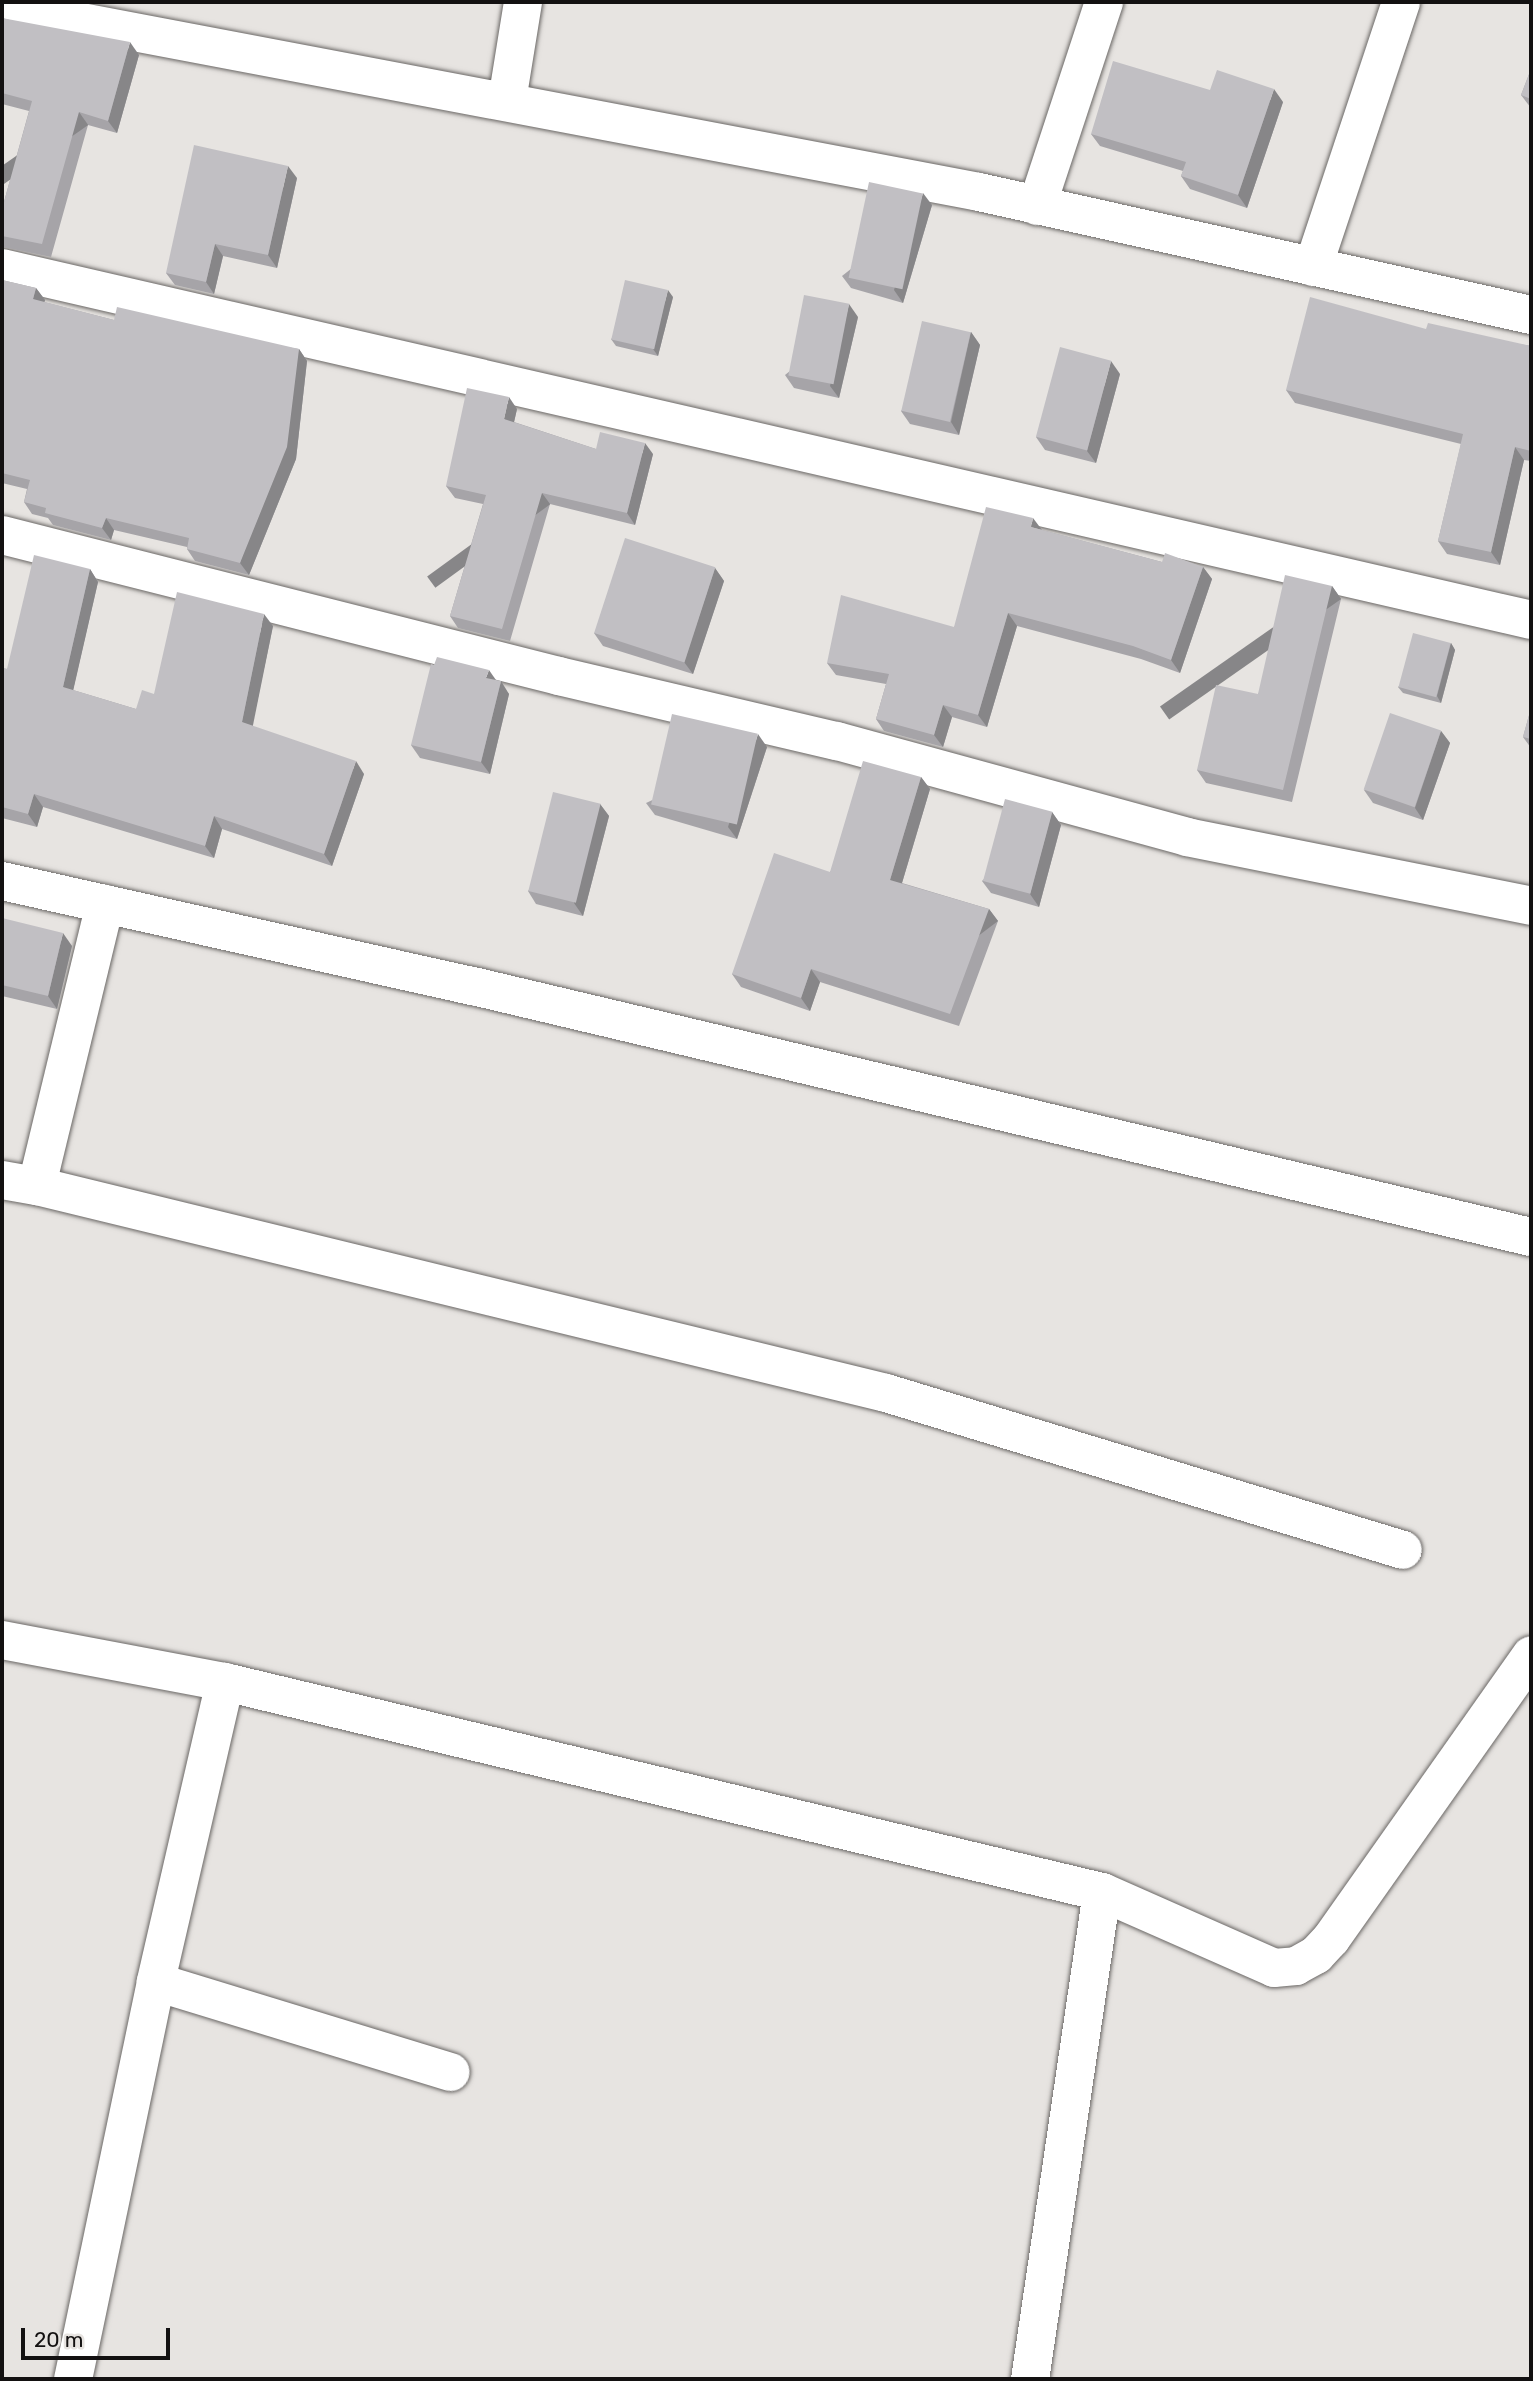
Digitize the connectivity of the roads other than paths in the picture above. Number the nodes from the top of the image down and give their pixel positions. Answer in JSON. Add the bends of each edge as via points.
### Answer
{"nodes":[{"id":1,"x":523,"y":2,"type":"edge"},
{"id":2,"x":1104,"y":2,"type":"edge"},
{"id":3,"x":1401,"y":2,"type":"edge"},
{"id":4,"x":2,"y":7,"type":"edge"},
{"id":5,"x":507,"y":101,"type":"junction"},
{"id":6,"x":1037,"y":205,"type":"junction"},
{"id":7,"x":1313,"y":267,"type":"junction"},
{"id":8,"x":2,"y":268,"type":"edge"},
{"id":9,"x":1531,"y":315,"type":"edge"},
{"id":10,"x":2,"y":535,"type":"edge"},
{"id":11,"x":1531,"y":620,"type":"edge"},
{"id":12,"x":2,"y":881,"type":"edge"},
{"id":13,"x":105,"y":904,"type":"junction"},
{"id":14,"x":1531,"y":906,"type":"edge"},
{"id":15,"x":20,"y":1183,"type":"edge"},
{"id":16,"x":1531,"y":1237,"type":"edge"},
{"id":17,"x":1403,"y":1550,"type":"dead end"},
{"id":18,"x":2,"y":1640,"type":"edge"},
{"id":19,"x":1531,"y":1656,"type":"edge"},
{"id":20,"x":225,"y":1682,"type":"junction"},
{"id":21,"x":1102,"y":1892,"type":"junction"},
{"id":22,"x":156,"y":1982,"type":"junction"},
{"id":23,"x":451,"y":2072,"type":"dead end"},
{"id":24,"x":73,"y":2379,"type":"edge"},
{"id":25,"x":1030,"y":2379,"type":"edge"}],
"edges":[{"from":1,"to":5,"type":"street"},
{"from":2,"to":6,"type":"street"},
{"from":3,"to":7,"type":"street"},
{"from":4,"to":5,"type":"street"},
{"from":5,"to":6,"type":"street"},
{"from":6,"to":7,"type":"street"},
{"from":7,"to":9,"type":"street"},
{"from":8,"to":11,"type":"street"},
{"from":10,"to":14,"type":"street","via":[[837,741],[1187,837]]},
{"from":12,"to":13,"type":"street"},
{"from":13,"to":15,"type":"street"},
{"from":13,"to":16,"type":"street","via":[[473,986]]},
{"from":15,"to":17,"type":"street","via":[[886,1393]]},
{"from":18,"to":20,"type":"street"},
{"from":19,"to":21,"type":"street","via":[[1316,1955],[1296,1966],[1274,1968]]},
{"from":20,"to":21,"type":"street"},
{"from":20,"to":22,"type":"street"},
{"from":21,"to":25,"type":"street"},
{"from":22,"to":23,"type":"street"},
{"from":22,"to":24,"type":"street"}]}
